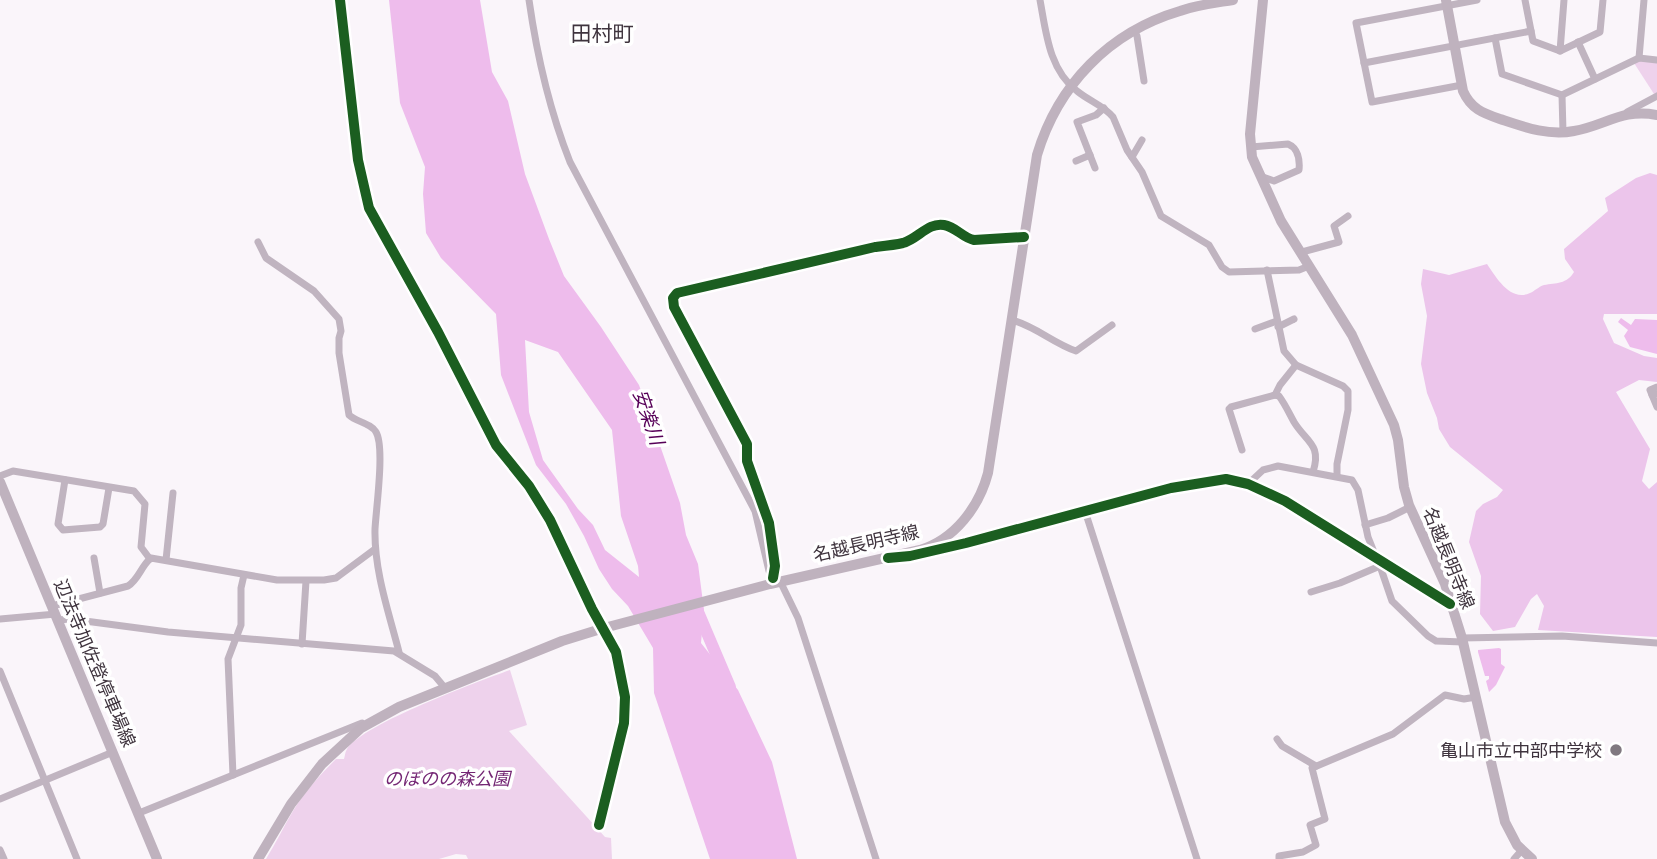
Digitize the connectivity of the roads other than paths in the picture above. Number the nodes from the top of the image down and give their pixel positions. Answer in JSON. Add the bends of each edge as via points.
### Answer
{"nodes":[{"id":1,"x":340,"y":0,"type":"edge"},
{"id":2,"x":529,"y":0,"type":"edge"},
{"id":3,"x":1040,"y":0,"type":"edge"},
{"id":4,"x":1233,"y":0,"type":"edge"},
{"id":5,"x":1263,"y":0,"type":"edge"},
{"id":6,"x":1477,"y":0,"type":"edge"},
{"id":7,"x":1525,"y":0,"type":"edge"},
{"id":8,"x":1564,"y":0,"type":"edge"},
{"id":9,"x":1603,"y":0,"type":"edge"},
{"id":10,"x":1644,"y":0,"type":"edge"},
{"id":11,"x":1446,"y":3,"type":"edge"},
{"id":12,"x":1134,"y":30,"type":"junction"},
{"id":13,"x":1531,"y":31,"type":"junction"},
{"id":14,"x":1494,"y":38,"type":"junction"},
{"id":15,"x":1578,"y":42,"type":"junction"},
{"id":16,"x":1455,"y":46,"type":"junction"},
{"id":17,"x":1560,"y":51,"type":"junction"},
{"id":18,"x":1639,"y":58,"type":"junction"},
{"id":19,"x":1657,"y":60,"type":"edge"},
{"id":20,"x":1364,"y":63,"type":"junction"},
{"id":21,"x":1595,"y":79,"type":"junction"},
{"id":22,"x":1144,"y":81,"type":"dead end"},
{"id":23,"x":1462,"y":85,"type":"junction"},
{"id":24,"x":1070,"y":86,"type":"junction"},
{"id":25,"x":1562,"y":95,"type":"junction"},
{"id":26,"x":1657,"y":96,"type":"edge"},
{"id":27,"x":1104,"y":108,"type":"junction"},
{"id":28,"x":1623,"y":114,"type":"junction"},
{"id":29,"x":1657,"y":115,"type":"edge"},
{"id":30,"x":1563,"y":132,"type":"junction"},
{"id":31,"x":1142,"y":140,"type":"dead end"},
{"id":32,"x":1251,"y":147,"type":"junction"},
{"id":33,"x":1090,"y":155,"type":"junction"},
{"id":34,"x":1132,"y":157,"type":"junction"},
{"id":35,"x":1076,"y":161,"type":"dead end"},
{"id":36,"x":1095,"y":168,"type":"dead end"},
{"id":37,"x":1259,"y":175,"type":"junction"},
{"id":38,"x":1348,"y":216,"type":"dead end"},
{"id":39,"x":1024,"y":237,"type":"junction"},
{"id":40,"x":258,"y":242,"type":"dead end"},
{"id":41,"x":1302,"y":252,"type":"junction"},
{"id":42,"x":1309,"y":266,"type":"junction"},
{"id":43,"x":1267,"y":270,"type":"junction"},
{"id":44,"x":1294,"y":319,"type":"dead end"},
{"id":45,"x":1012,"y":320,"type":"junction"},
{"id":46,"x":1277,"y":324,"type":"junction"},
{"id":47,"x":1112,"y":325,"type":"dead end"},
{"id":48,"x":1255,"y":328,"type":"dead end"},
{"id":49,"x":1296,"y":365,"type":"junction"},
{"id":50,"x":1657,"y":387,"type":"edge"},
{"id":51,"x":1655,"y":394,"type":"edge"},
{"id":52,"x":1275,"y":395,"type":"junction"},
{"id":53,"x":1657,"y":407,"type":"edge"},
{"id":54,"x":1242,"y":450,"type":"dead end"},
{"id":55,"x":1313,"y":472,"type":"junction"},
{"id":56,"x":0,"y":476,"type":"edge"},
{"id":57,"x":1338,"y":476,"type":"junction"},
{"id":58,"x":65,"y":480,"type":"junction"},
{"id":59,"x":0,"y":482,"type":"edge"},
{"id":60,"x":1248,"y":484,"type":"junction"},
{"id":61,"x":109,"y":488,"type":"junction"},
{"id":62,"x":173,"y":493,"type":"dead end"},
{"id":63,"x":1410,"y":508,"type":"junction"},
{"id":64,"x":1085,"y":511,"type":"junction"},
{"id":65,"x":1365,"y":525,"type":"junction"},
{"id":66,"x":957,"y":528,"type":"junction"},
{"id":67,"x":966,"y":543,"type":"junction"},
{"id":68,"x":375,"y":549,"type":"junction"},
{"id":69,"x":94,"y":558,"type":"dead end"},
{"id":70,"x":888,"y":558,"type":"junction"},
{"id":71,"x":150,"y":559,"type":"junction"},
{"id":72,"x":166,"y":560,"type":"junction"},
{"id":73,"x":1379,"y":562,"type":"junction"},
{"id":74,"x":244,"y":575,"type":"junction"},
{"id":75,"x":306,"y":581,"type":"junction"},
{"id":76,"x":774,"y":581,"type":"junction"},
{"id":77,"x":1311,"y":592,"type":"dead end"},
{"id":78,"x":100,"y":593,"type":"junction"},
{"id":79,"x":1450,"y":604,"type":"junction"},
{"id":80,"x":55,"y":613,"type":"junction"},
{"id":81,"x":0,"y":619,"type":"edge"},
{"id":82,"x":604,"y":628,"type":"junction"},
{"id":83,"x":235,"y":638,"type":"junction"},
{"id":84,"x":1462,"y":640,"type":"junction"},
{"id":85,"x":1657,"y":643,"type":"edge"},
{"id":86,"x":302,"y":644,"type":"junction"},
{"id":87,"x":399,"y":652,"type":"junction"},
{"id":88,"x":0,"y":671,"type":"edge"},
{"id":89,"x":445,"y":688,"type":"junction"},
{"id":90,"x":1476,"y":696,"type":"junction"},
{"id":91,"x":379,"y":717,"type":"junction"},
{"id":92,"x":1277,"y":739,"type":"dead end"},
{"id":93,"x":113,"y":752,"type":"junction"},
{"id":94,"x":1316,"y":766,"type":"junction"},
{"id":95,"x":233,"y":775,"type":"junction"},
{"id":96,"x":45,"y":781,"type":"junction"},
{"id":97,"x":0,"y":799,"type":"edge"},
{"id":98,"x":139,"y":813,"type":"junction"},
{"id":99,"x":599,"y":825,"type":"dead end"},
{"id":100,"x":0,"y":850,"type":"edge"},
{"id":101,"x":1518,"y":855,"type":"edge"},
{"id":102,"x":4,"y":859,"type":"edge"},
{"id":103,"x":78,"y":859,"type":"edge"},
{"id":104,"x":157,"y":859,"type":"edge"},
{"id":105,"x":258,"y":859,"type":"edge"},
{"id":106,"x":876,"y":859,"type":"edge"},
{"id":107,"x":1197,"y":859,"type":"edge"},
{"id":108,"x":1279,"y":859,"type":"edge"},
{"id":109,"x":1532,"y":859,"type":"edge"}],
"edges":[{"from":1,"to":82,"type":"street","via":[[358,160],[369,208],[496,445],[550,520]]},
{"from":2,"to":76,"type":"street","via":[[543,79],[570,162],[755,511]]},
{"from":3,"to":24,"type":"street","via":[[1055,63]]},
{"from":4,"to":12,"type":"main road","name":"名越長明寺線","via":[[1182,10]]},
{"from":5,"to":32,"type":"main road","name":"名越長明寺線"},
{"from":6,"to":11,"type":"street"},
{"from":7,"to":13,"type":"street"},
{"from":8,"to":17,"type":"street"},
{"from":9,"to":15,"type":"street","via":[[1600,32]]},
{"from":10,"to":18,"type":"street"},
{"from":11,"to":16,"type":"main road"},
{"from":11,"to":20,"type":"street","via":[[1356,23]]},
{"from":12,"to":22,"type":"street"},
{"from":12,"to":24,"type":"main road","name":"名越長明寺線","via":[[1097,57]]},
{"from":13,"to":14,"type":"street"},
{"from":13,"to":17,"type":"street","via":[[1533,41]]},
{"from":14,"to":16,"type":"street"},
{"from":14,"to":25,"type":"street","via":[[1502,74]]},
{"from":15,"to":17,"type":"street"},
{"from":15,"to":21,"type":"street"},
{"from":16,"to":20,"type":"street"},
{"from":16,"to":23,"type":"main road"},
{"from":18,"to":19,"type":"street"},
{"from":18,"to":21,"type":"street"},
{"from":20,"to":23,"type":"street","via":[[1372,102]]},
{"from":21,"to":25,"type":"street"},
{"from":23,"to":30,"type":"main road","via":[[1479,111],[1530,128]]},
{"from":24,"to":27,"type":"street"},
{"from":24,"to":39,"type":"main road","name":"名越長明寺線","via":[[1041,142]]},
{"from":25,"to":30,"type":"street"},
{"from":26,"to":28,"type":"street"},
{"from":26,"to":29,"type":"street","via":[[1653,106]]},
{"from":27,"to":33,"type":"street","via":[[1077,122]]},
{"from":27,"to":34,"type":"street"},
{"from":28,"to":29,"type":"main road"},
{"from":28,"to":30,"type":"main road","via":[[1582,130]]},
{"from":31,"to":34,"type":"street"},
{"from":32,"to":37,"type":"main road","name":"名越長明寺線"},
{"from":32,"to":37,"type":"street","via":[[1288,144],[1298,156],[1299,170],[1290,176],[1274,181]]},
{"from":33,"to":35,"type":"street"},
{"from":33,"to":36,"type":"street"},
{"from":34,"to":43,"type":"street","via":[[1164,219],[1209,245],[1225,270]]},
{"from":37,"to":41,"type":"main road","name":"名越長明寺線"},
{"from":38,"to":41,"type":"street","via":[[1334,226],[1342,240]]},
{"from":39,"to":45,"type":"main road","name":"名越長明寺線"},
{"from":39,"to":76,"type":"street","via":[[974,240],[946,225],[934,226],[905,243],[677,293],[673,298],[747,444],[747,461],[769,523]]},
{"from":40,"to":68,"type":"street","via":[[266,258],[314,291],[339,319],[339,353],[349,415],[372,428],[378,438]]},
{"from":41,"to":42,"type":"main road","name":"名越長明寺線"},
{"from":42,"to":43,"type":"street"},
{"from":42,"to":63,"type":"main road","name":"名越長明寺線","via":[[1352,335],[1394,425]]},
{"from":43,"to":46,"type":"street"},
{"from":44,"to":46,"type":"street"},
{"from":45,"to":47,"type":"street","via":[[1076,351]]},
{"from":45,"to":66,"type":"main road","name":"名越長明寺線","via":[[988,473],[976,502]]},
{"from":46,"to":48,"type":"street"},
{"from":46,"to":49,"type":"street","via":[[1284,351]]},
{"from":49,"to":52,"type":"street"},
{"from":49,"to":57,"type":"street","via":[[1348,391]]},
{"from":50,"to":51,"type":"street","via":[[1650,390]]},
{"from":51,"to":53,"type":"street"},
{"from":52,"to":54,"type":"street","via":[[1229,409]]},
{"from":52,"to":55,"type":"street","via":[[1314,447]]},
{"from":55,"to":57,"type":"street"},
{"from":55,"to":60,"type":"street","via":[[1274,466]]},
{"from":56,"to":58,"type":"street","via":[[13,471]]},
{"from":57,"to":65,"type":"street","via":[[1354,482]]},
{"from":58,"to":61,"type":"street"},
{"from":58,"to":61,"type":"street","via":[[58,524],[63,530],[100,527]]},
{"from":59,"to":80,"type":"main road","name":"辺法寺加佐登停車場線"},
{"from":60,"to":64,"type":"main road","via":[[1208,480]]},
{"from":60,"to":73,"type":"main road","via":[[1285,501]]},
{"from":61,"to":71,"type":"street","via":[[134,491],[144,502],[141,547]]},
{"from":62,"to":72,"type":"street"},
{"from":63,"to":65,"type":"street"},
{"from":63,"to":79,"type":"main road","name":"名越長明寺線"},
{"from":64,"to":67,"type":"main road"},
{"from":64,"to":107,"type":"street"},
{"from":65,"to":73,"type":"street"},
{"from":66,"to":67,"type":"street"},
{"from":66,"to":70,"type":"main road","name":"名越長明寺線","via":[[928,548]]},
{"from":67,"to":70,"type":"main road"},
{"from":68,"to":75,"type":"street","via":[[336,578]]},
{"from":68,"to":87,"type":"street"},
{"from":69,"to":78,"type":"street"},
{"from":70,"to":76,"type":"main road","name":"名越長明寺線"},
{"from":71,"to":72,"type":"street"},
{"from":71,"to":78,"type":"street","via":[[134,582]]},
{"from":72,"to":74,"type":"street"},
{"from":73,"to":77,"type":"street"},
{"from":73,"to":79,"type":"main road"},
{"from":73,"to":84,"type":"street","via":[[1392,601],[1428,636],[1436,641]]},
{"from":74,"to":75,"type":"street"},
{"from":74,"to":83,"type":"street","via":[[241,625]]},
{"from":75,"to":86,"type":"street"},
{"from":76,"to":82,"type":"main road","name":"名越長明寺線"},
{"from":76,"to":106,"type":"street","via":[[798,618]]},
{"from":78,"to":80,"type":"street"},
{"from":79,"to":84,"type":"main road","name":"名越長明寺線"},
{"from":80,"to":81,"type":"street"},
{"from":80,"to":83,"type":"street","via":[[138,629]]},
{"from":80,"to":93,"type":"main road","name":"辺法寺加佐登停車場線"},
{"from":82,"to":89,"type":"main road","name":"名越長明寺線"},
{"from":82,"to":99,"type":"street","via":[[616,652],[625,697],[624,723]]},
{"from":83,"to":86,"type":"street"},
{"from":83,"to":95,"type":"street","via":[[228,659]]},
{"from":84,"to":85,"type":"street","via":[[1562,636]]},
{"from":84,"to":90,"type":"main road","name":"名越長明寺線"},
{"from":86,"to":87,"type":"street"},
{"from":87,"to":89,"type":"street"},
{"from":88,"to":96,"type":"street"},
{"from":89,"to":91,"type":"main road","name":"名越長明寺線"},
{"from":90,"to":94,"type":"street","via":[[1445,695],[1393,734]]},
{"from":90,"to":101,"type":"main road","name":"名越長明寺線","via":[[1505,822]]},
{"from":91,"to":95,"type":"street"},
{"from":91,"to":105,"type":"main road","name":"名越長明寺線","via":[[322,764]]},
{"from":92,"to":94,"type":"street"},
{"from":93,"to":96,"type":"street"},
{"from":93,"to":98,"type":"main road","name":"辺法寺加佐登停車場線"},
{"from":94,"to":108,"type":"street","via":[[1312,768],[1325,819],[1310,825],[1317,845]]},
{"from":95,"to":98,"type":"street"},
{"from":96,"to":97,"type":"street"},
{"from":96,"to":103,"type":"street"},
{"from":98,"to":104,"type":"main road","name":"辺法寺加佐登停車場線"},
{"from":100,"to":102,"type":"street"},
{"from":101,"to":109,"type":"main road","name":"名越長明寺線"}]}
